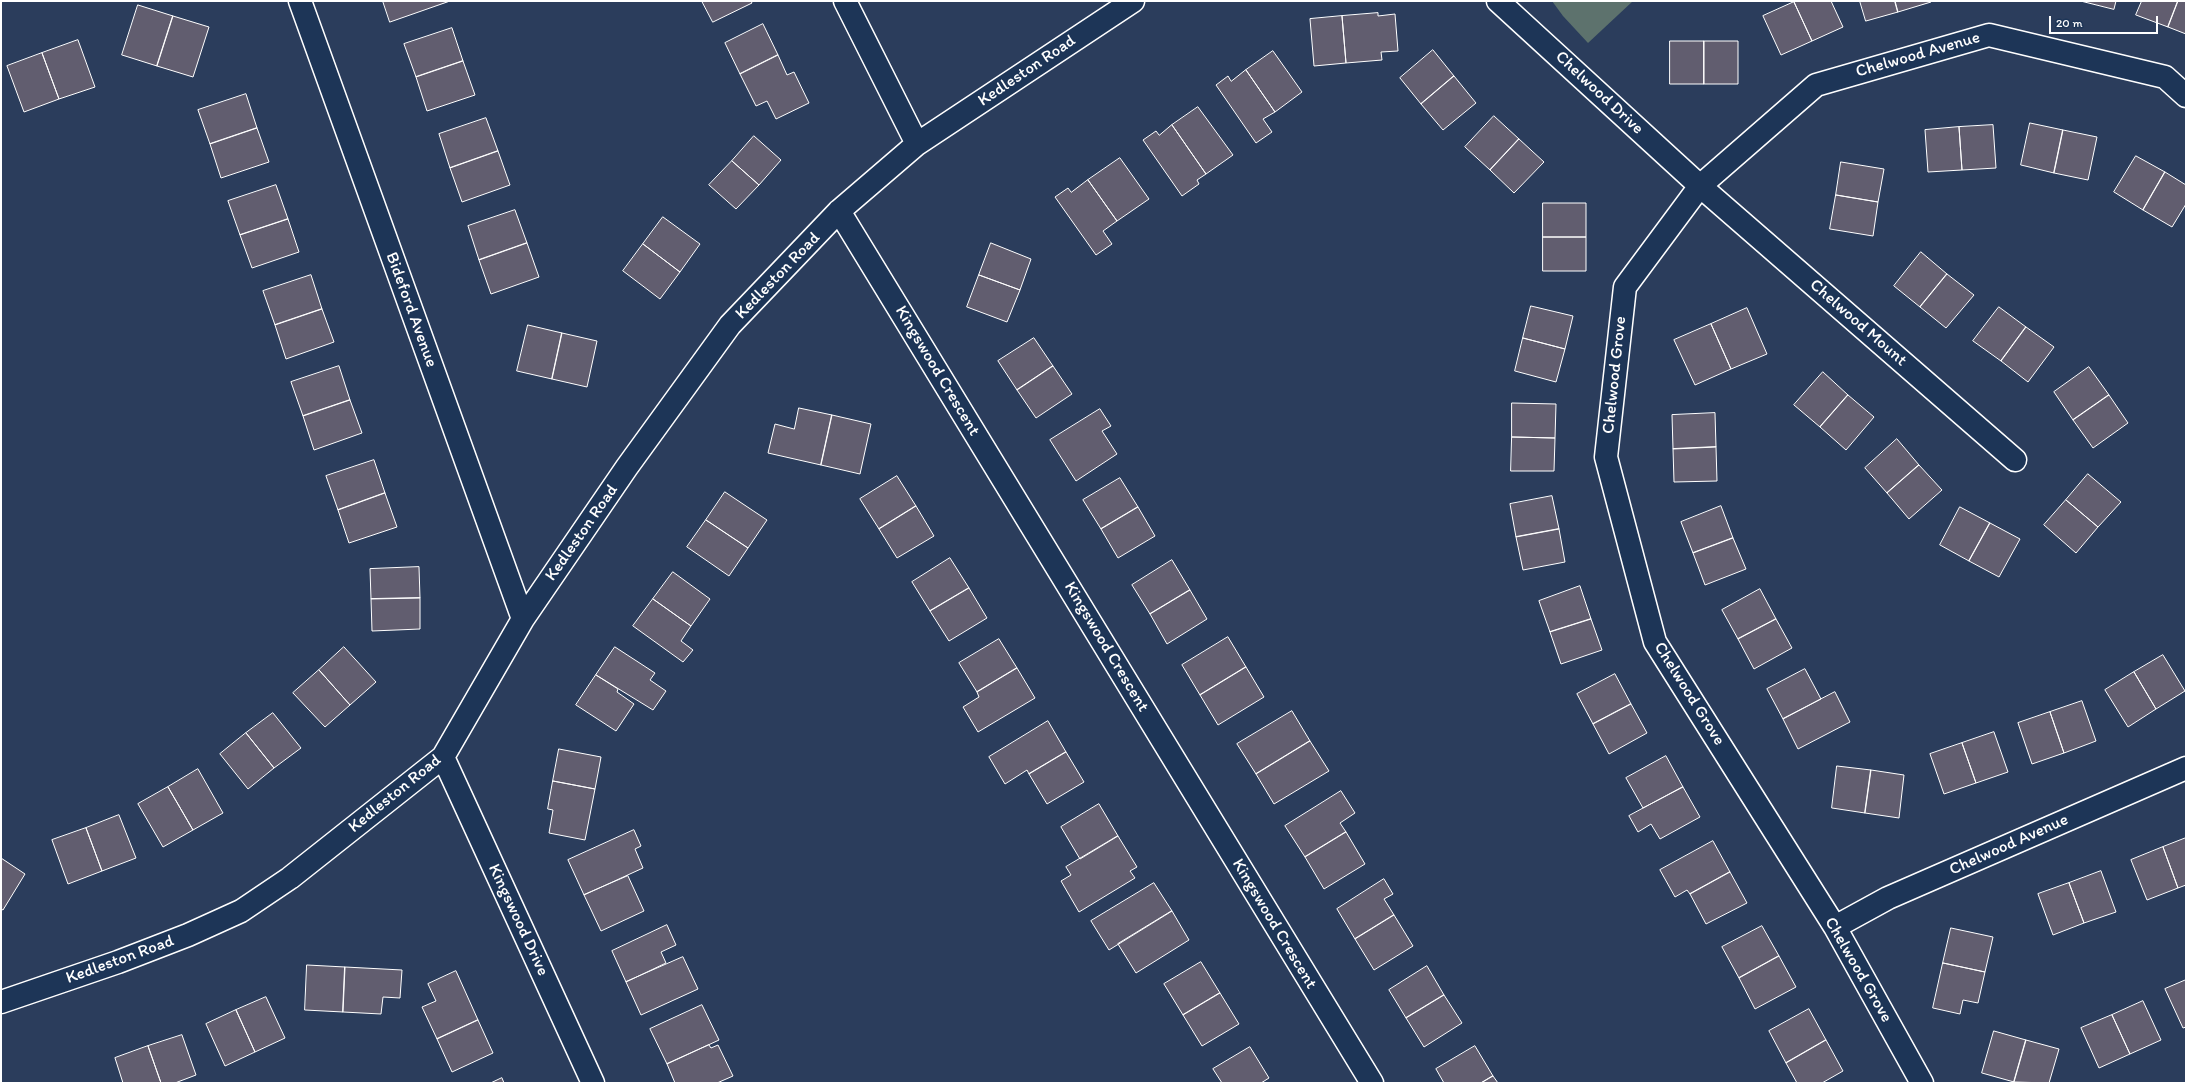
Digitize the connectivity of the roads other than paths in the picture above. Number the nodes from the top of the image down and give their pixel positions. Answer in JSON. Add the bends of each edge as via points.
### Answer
{"nodes":[{"id":1,"x":300,"y":1,"type":"edge"},
{"id":2,"x":845,"y":1,"type":"edge"},
{"id":3,"x":1133,"y":1,"type":"edge"},
{"id":4,"x":1498,"y":1,"type":"edge"},
{"id":5,"x":2186,"y":96,"type":"edge"},
{"id":6,"x":917,"y":144,"type":"junction"},
{"id":7,"x":1700,"y":186,"type":"junction"},
{"id":8,"x":839,"y":211,"type":"junction"},
{"id":9,"x":2015,"y":460,"type":"dead end"},
{"id":10,"x":523,"y":619,"type":"junction"},
{"id":11,"x":443,"y":757,"type":"junction"},
{"id":12,"x":2186,"y":768,"type":"edge"},
{"id":13,"x":1835,"y":927,"type":"junction"},
{"id":14,"x":1,"y":1002,"type":"edge"},
{"id":15,"x":593,"y":1083,"type":"edge"},
{"id":16,"x":1372,"y":1083,"type":"edge"},
{"id":17,"x":1922,"y":1083,"type":"edge"}],
"edges":[{"from":1,"to":10,"type":"street","name":"Bideford Avenue"},
{"from":2,"to":6,"type":"street"},
{"from":3,"to":6,"type":"street","name":"Kedleston Road"},
{"from":4,"to":7,"type":"street","name":"Chelwood Drive"},
{"from":5,"to":7,"type":"street","name":"Chelwood Avenue","via":[[2166,76],[1989,35],[1816,85]]},
{"from":6,"to":8,"type":"street","name":"Kedleston Road"},
{"from":7,"to":9,"type":"street","name":"Chelwood Mount"},
{"from":7,"to":13,"type":"street","name":"Chelwood Grove","via":[[1625,287],[1606,457],[1655,642]]},
{"from":8,"to":10,"type":"street","name":"Kedleston Road","via":[[730,325],[627,467]]},
{"from":8,"to":16,"type":"street","name":"Kingswood Crescent"},
{"from":10,"to":11,"type":"street","name":"Kedleston Road"},
{"from":11,"to":14,"type":"street","name":"Kedleston Road","via":[[290,878],[240,911],[139,954]]},
{"from":11,"to":15,"type":"street","name":"Kingswood Drive"},
{"from":12,"to":13,"type":"street","name":"Chelwood Avenue","via":[[1888,898]]},
{"from":13,"to":17,"type":"street","name":"Chelwood Grove"}]}
